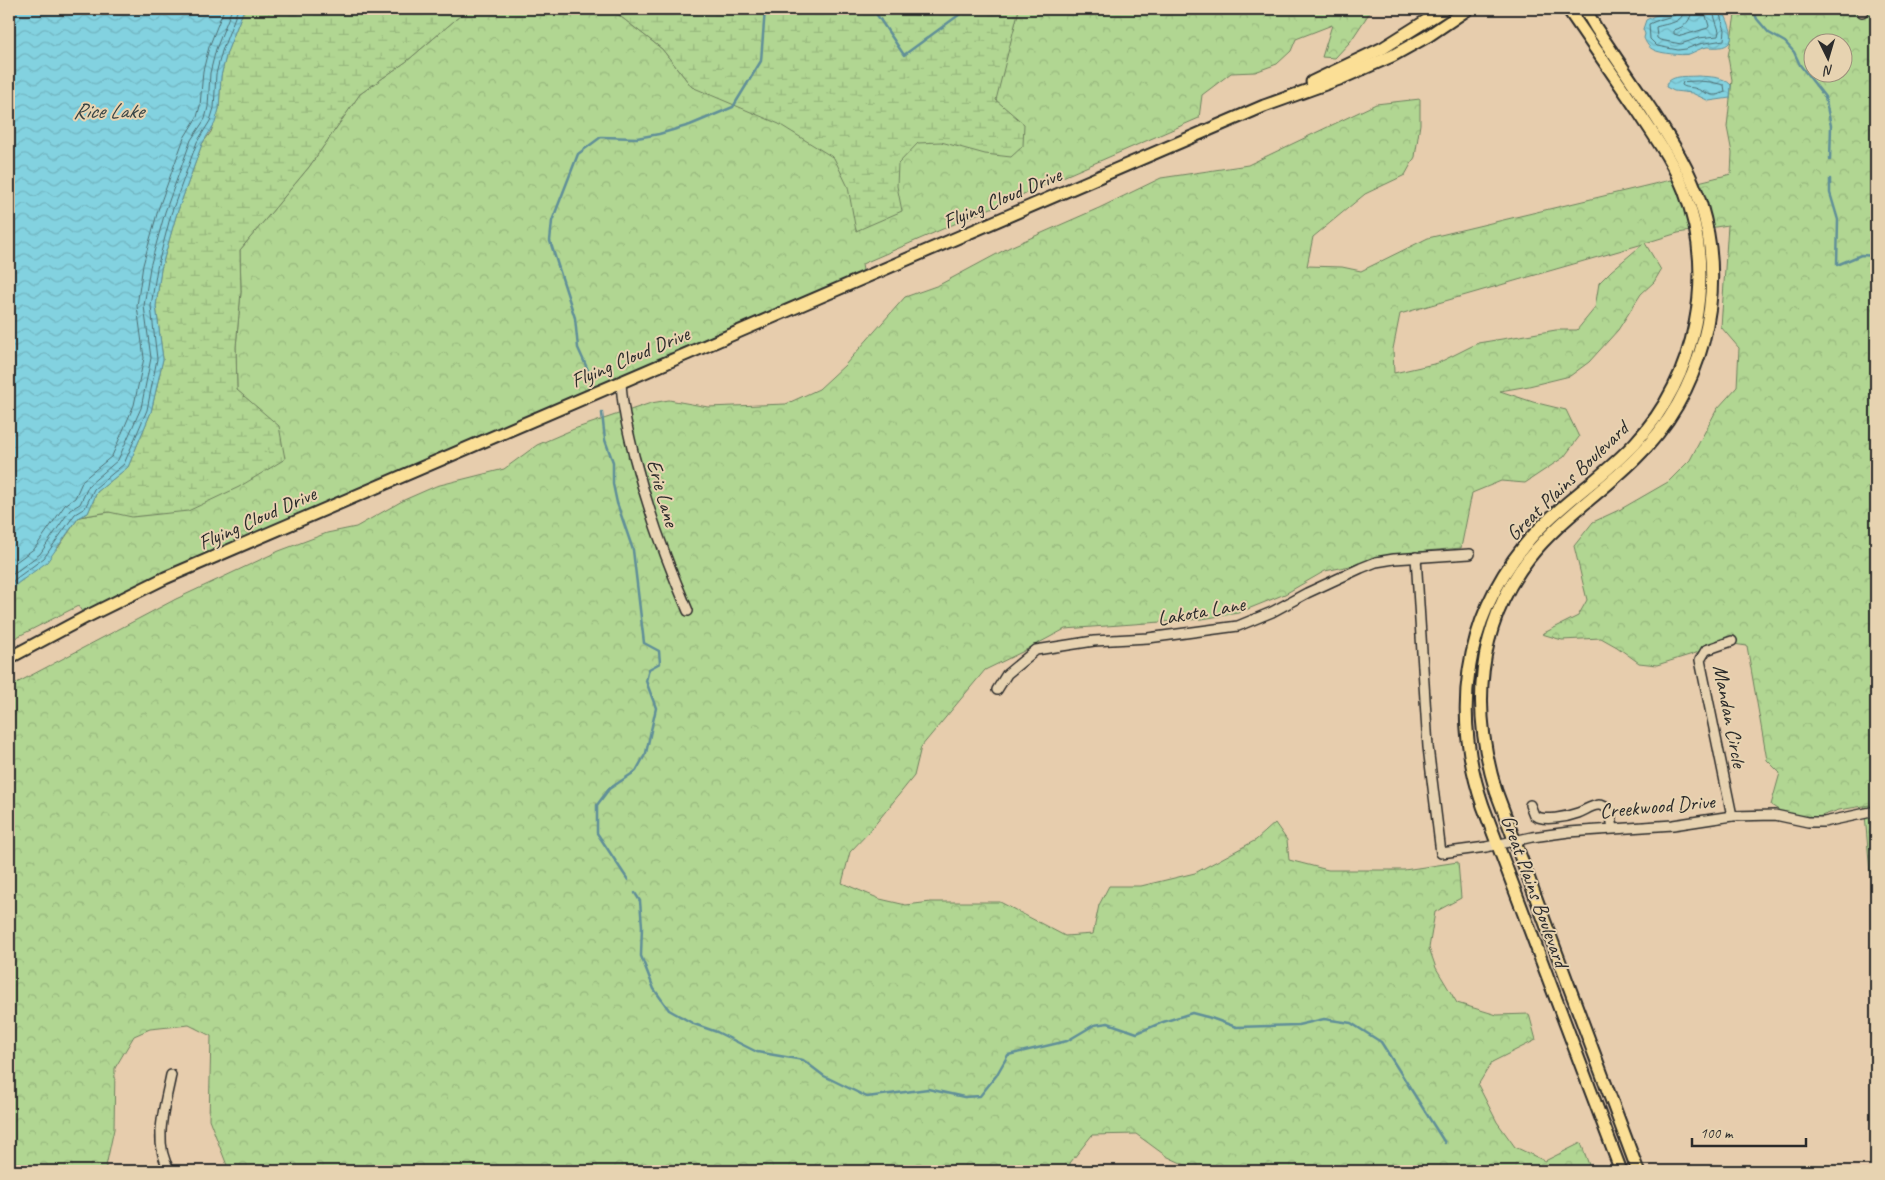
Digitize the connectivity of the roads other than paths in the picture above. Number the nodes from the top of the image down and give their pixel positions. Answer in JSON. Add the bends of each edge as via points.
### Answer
{"nodes":[{"id":1,"x":1445,"y":9,"type":"edge"},
{"id":2,"x":1468,"y":9,"type":"edge"},
{"id":3,"x":1568,"y":9,"type":"edge"},
{"id":4,"x":1585,"y":9,"type":"edge"},
{"id":5,"x":1271,"y":103,"type":"junction"},
{"id":6,"x":621,"y":381,"type":"junction"},
{"id":7,"x":1470,"y":554,"type":"dead end"},
{"id":8,"x":1416,"y":557,"type":"junction"},
{"id":9,"x":688,"y":611,"type":"dead end"},
{"id":10,"x":1732,"y":641,"type":"dead end"},
{"id":11,"x":9,"y":658,"type":"edge"},
{"id":12,"x":997,"y":690,"type":"dead end"},
{"id":13,"x":1530,"y":805,"type":"dead end"},
{"id":14,"x":1876,"y":811,"type":"edge"},
{"id":15,"x":1732,"y":816,"type":"junction"},
{"id":16,"x":1612,"y":828,"type":"junction"},
{"id":17,"x":1515,"y":841,"type":"junction"},
{"id":18,"x":1498,"y":844,"type":"junction"},
{"id":19,"x":171,"y":1075,"type":"dead end"},
{"id":20,"x":170,"y":1171,"type":"edge"},
{"id":21,"x":1620,"y":1171,"type":"edge"},
{"id":22,"x":1638,"y":1171,"type":"edge"}],
"edges":[{"from":1,"to":5,"type":"main road","name":"Flying Cloud Drive","via":[[1383,48]]},
{"from":2,"to":5,"type":"main road","name":"Flying Cloud Drive","via":[[1392,56]]},
{"from":3,"to":18,"type":"main road","name":"Great Plains Boulevard","via":[[1677,175],[1697,239],[1700,291],[1686,360],[1673,390],[1653,421],[1629,449],[1531,538],[1505,573],[1481,622],[1469,669],[1467,738],[1477,787]]},
{"from":4,"to":17,"type":"main road","name":"Great Plains Boulevard","via":[[1691,176],[1702,206],[1710,245],[1712,284],[1698,362],[1670,417],[1636,458],[1535,550],[1512,583],[1491,633],[1481,685],[1483,739],[1496,791]]},
{"from":5,"to":6,"type":"main road","name":"Flying Cloud Drive"},
{"from":6,"to":9,"type":"street","name":"Erie Lane","via":[[621,398],[647,502],[667,563]]},
{"from":6,"to":11,"type":"main road","name":"Flying Cloud Drive","via":[[165,578]]},
{"from":7,"to":8,"type":"street","name":"Lakota Lane"},
{"from":8,"to":12,"type":"street","name":"Lakota Lane","via":[[1361,568],[1238,626],[1036,650],[1007,674]]},
{"from":8,"to":18,"type":"street","name":"Creekwood Drive","via":[[1428,747],[1441,853]]},
{"from":10,"to":15,"type":"street","name":"Mandan Circle","via":[[1706,650],[1700,660]]},
{"from":13,"to":16,"type":"street","via":[[1533,814],[1541,819],[1569,816],[1594,805],[1602,805],[1610,812]]},
{"from":14,"to":15,"type":"street","name":"Creekwood Drive","via":[[1824,822],[1775,815]]},
{"from":15,"to":16,"type":"street","name":"Creekwood Drive","via":[[1673,825]]},
{"from":16,"to":17,"type":"street","name":"Creekwood Drive"},
{"from":17,"to":18,"type":"street","name":"Creekwood Drive"},
{"from":17,"to":22,"type":"main road","name":"Great Plains Boulevard"},
{"from":18,"to":21,"type":"main road","name":"Great Plains Boulevard"},
{"from":19,"to":20,"type":"street","via":[[160,1134]]}]}
